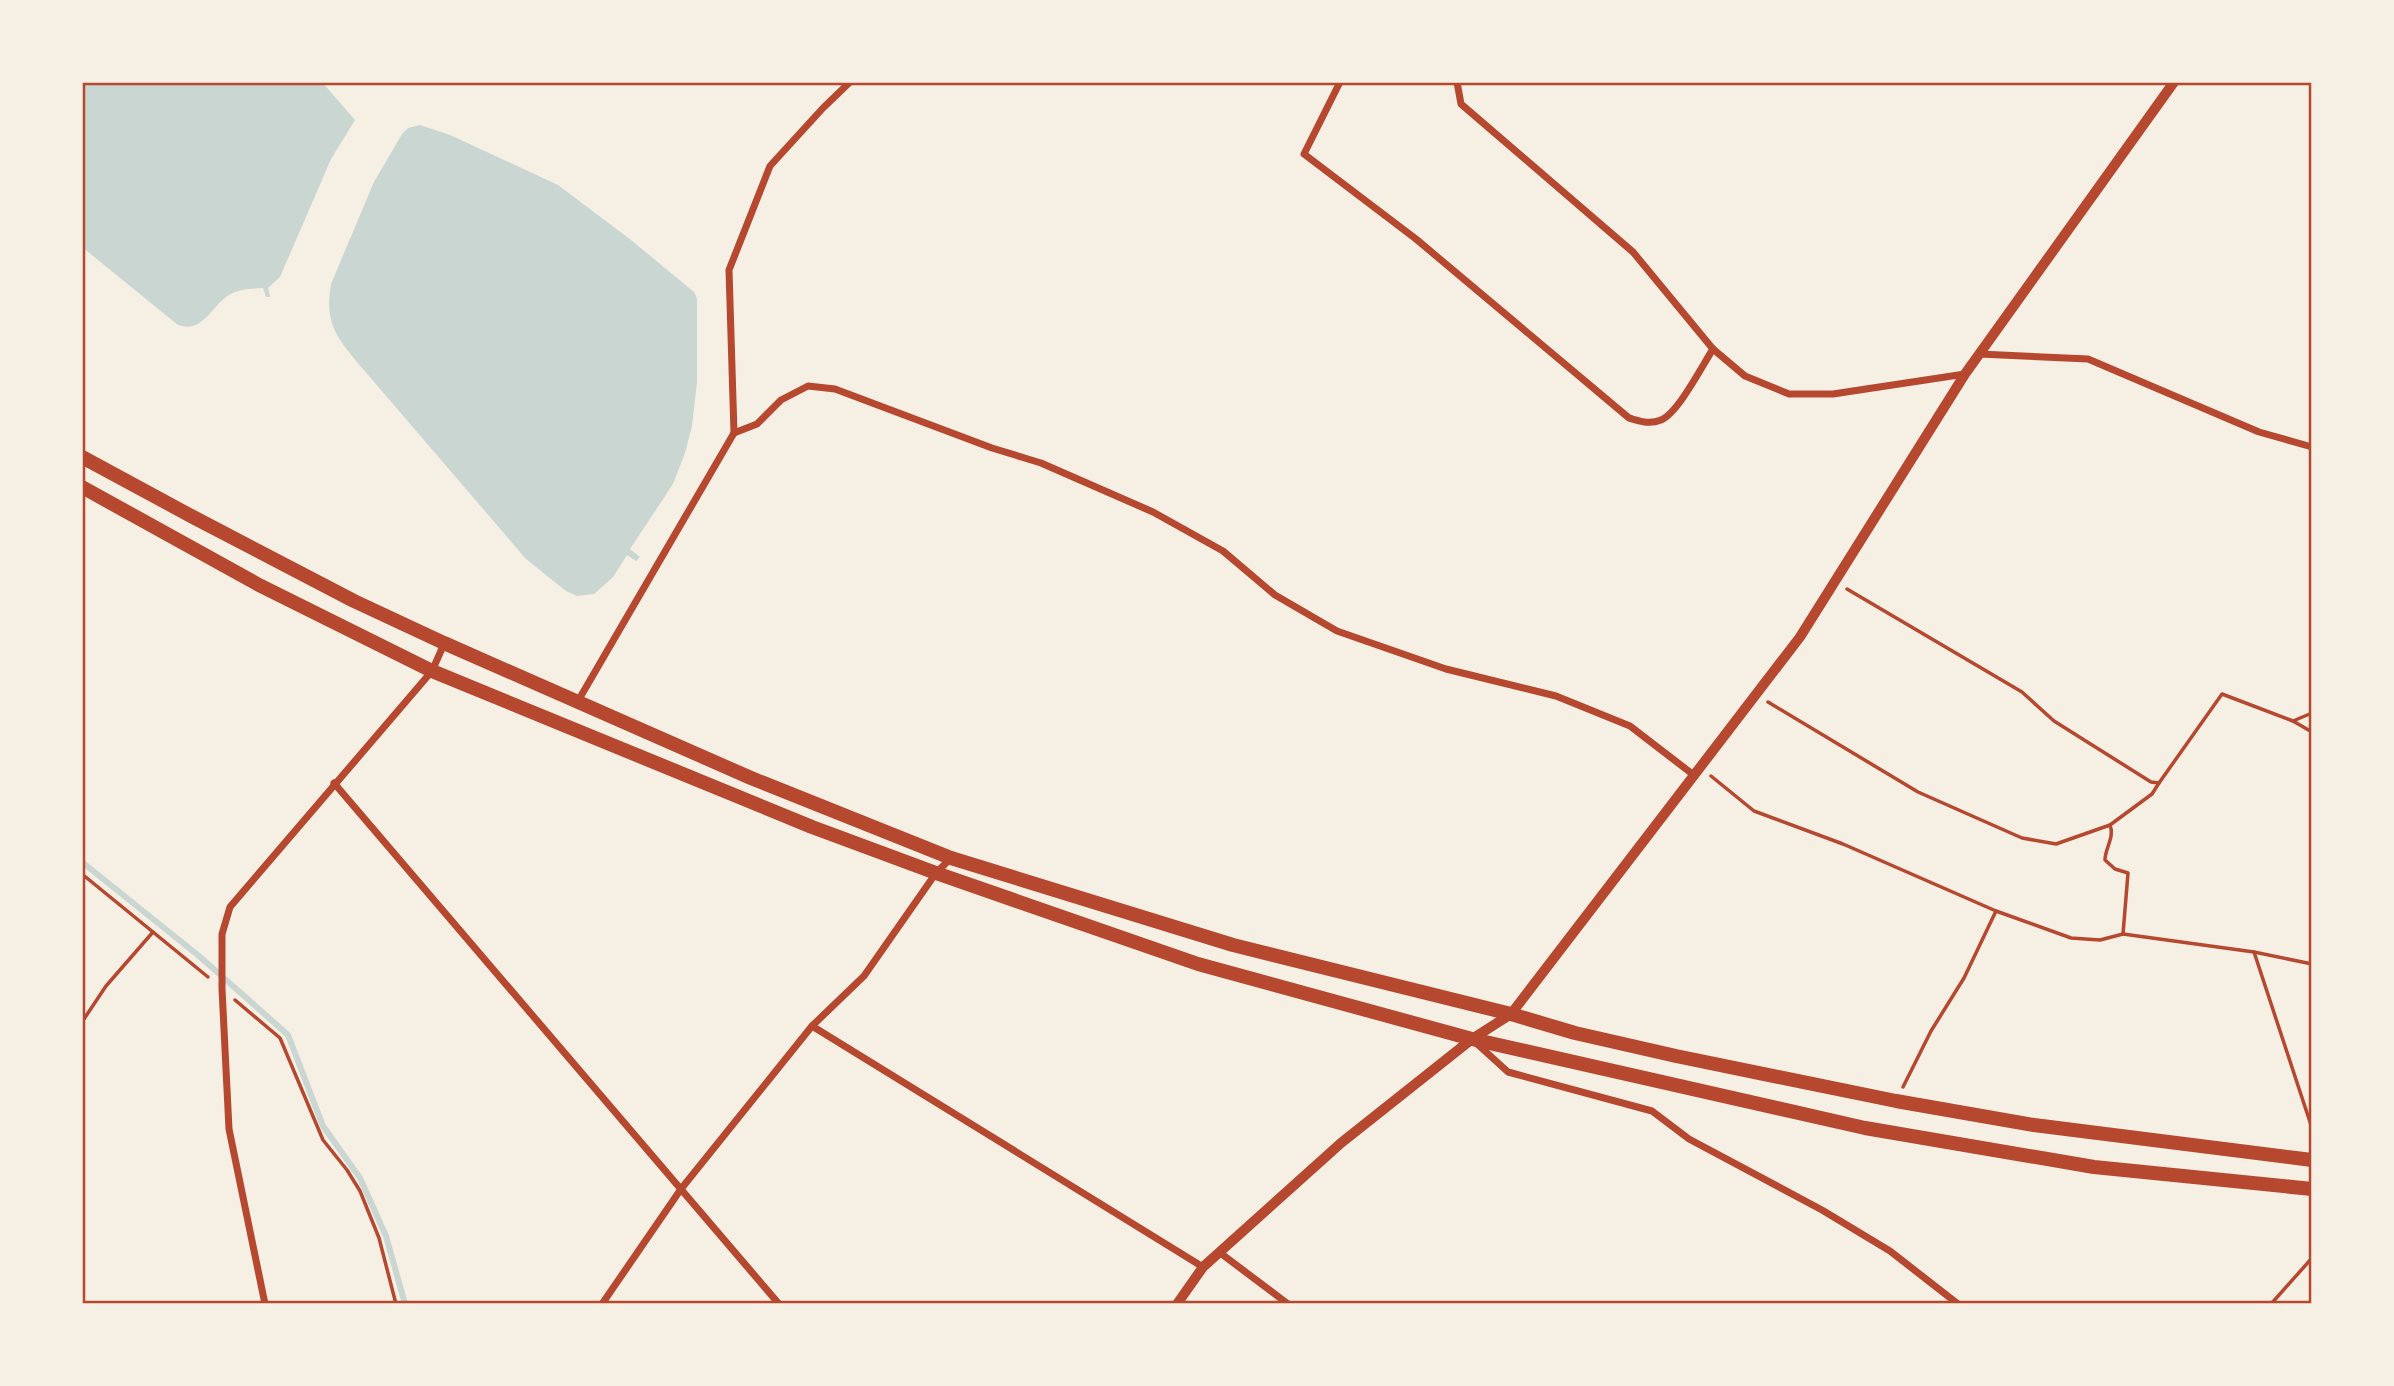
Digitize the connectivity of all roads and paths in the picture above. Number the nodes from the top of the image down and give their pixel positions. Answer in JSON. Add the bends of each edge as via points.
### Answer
{"nodes":[{"id":1,"x":850,"y":82,"type":"edge"},
{"id":2,"x":1340,"y":82,"type":"edge"},
{"id":3,"x":1457,"y":82,"type":"edge"},
{"id":4,"x":2174,"y":82,"type":"edge"},
{"id":5,"x":1713,"y":349,"type":"junction"},
{"id":6,"x":1979,"y":354,"type":"junction"},
{"id":7,"x":1965,"y":374,"type":"junction"},
{"id":8,"x":734,"y":433,"type":"junction"},
{"id":9,"x":2312,"y":447,"type":"edge"},
{"id":10,"x":82,"y":457,"type":"edge"},
{"id":11,"x":82,"y":487,"type":"edge"},
{"id":12,"x":1835,"y":582,"type":"junction"},
{"id":13,"x":444,"y":643,"type":"junction"},
{"id":14,"x":432,"y":671,"type":"junction"},
{"id":15,"x":1757,"y":695,"type":"junction"},
{"id":16,"x":578,"y":701,"type":"junction"},
{"id":17,"x":2312,"y":713,"type":"edge"},
{"id":18,"x":2293,"y":721,"type":"junction"},
{"id":19,"x":2312,"y":732,"type":"edge"},
{"id":20,"x":1698,"y":773,"type":"junction"},
{"id":21,"x":334,"y":783,"type":"junction"},
{"id":22,"x":2159,"y":783,"type":"junction"},
{"id":23,"x":2110,"y":825,"type":"junction"},
{"id":24,"x":950,"y":858,"type":"junction"},
{"id":25,"x":936,"y":873,"type":"junction"},
{"id":26,"x":82,"y":874,"type":"edge"},
{"id":27,"x":1996,"y":911,"type":"junction"},
{"id":28,"x":153,"y":932,"type":"junction"},
{"id":29,"x":2123,"y":934,"type":"junction"},
{"id":30,"x":2254,"y":952,"type":"junction"},
{"id":31,"x":2312,"y":964,"type":"edge"},
{"id":32,"x":222,"y":986,"type":"junction"},
{"id":33,"x":1511,"y":1014,"type":"junction"},
{"id":34,"x":82,"y":1022,"type":"edge"},
{"id":35,"x":812,"y":1026,"type":"junction"},
{"id":36,"x":1472,"y":1039,"type":"junction"},
{"id":37,"x":1895,"y":1101,"type":"junction"},
{"id":38,"x":2311,"y":1155,"type":"edge"},
{"id":39,"x":681,"y":1189,"type":"junction"},
{"id":40,"x":2312,"y":1189,"type":"edge"},
{"id":41,"x":1219,"y":1252,"type":"junction"},
{"id":42,"x":2312,"y":1258,"type":"edge"},
{"id":43,"x":1203,"y":1267,"type":"junction"},
{"id":44,"x":265,"y":1304,"type":"edge"},
{"id":45,"x":396,"y":1304,"type":"edge"},
{"id":46,"x":602,"y":1304,"type":"edge"},
{"id":47,"x":779,"y":1304,"type":"edge"},
{"id":48,"x":1177,"y":1304,"type":"edge"},
{"id":49,"x":1288,"y":1304,"type":"edge"},
{"id":50,"x":1958,"y":1304,"type":"edge"},
{"id":51,"x":2271,"y":1304,"type":"edge"}],
"edges":[{"from":1,"to":8,"type":"street","via":[[770,166],[729,270]]},
{"from":2,"to":5,"type":"street","via":[[1304,154],[1416,239],[1629,418],[1647,423],[1664,419]]},
{"from":3,"to":5,"type":"street","via":[[1461,104],[1633,252]]},
{"from":4,"to":6,"type":"street"},
{"from":5,"to":7,"type":"street","via":[[1745,376],[1789,394],[1833,394]]},
{"from":6,"to":7,"type":"street"},
{"from":6,"to":9,"type":"street","via":[[2088,359],[2259,432]]},
{"from":7,"to":12,"type":"street"},
{"from":8,"to":16,"type":"street"},
{"from":8,"to":20,"type":"street","via":[[757,424],[781,400],[808,386],[835,389],[1041,463],[1153,512],[1223,551],[1275,595],[1337,631],[1446,670],[1556,696],[1629,726]]},
{"from":10,"to":13,"type":"highway"},
{"from":11,"to":14,"type":"highway","via":[[259,585]]},
{"from":12,"to":15,"type":"street"},
{"from":12,"to":22,"type":"path","via":[[2022,692],[2054,721]]},
{"from":13,"to":14,"type":"street"},
{"from":13,"to":16,"type":"highway"},
{"from":14,"to":21,"type":"street"},
{"from":14,"to":25,"type":"highway"},
{"from":15,"to":20,"type":"street"},
{"from":15,"to":23,"type":"path","via":[[1918,792],[2022,838],[2056,844]]},
{"from":16,"to":24,"type":"highway","via":[[751,778]]},
{"from":17,"to":18,"type":"path"},
{"from":18,"to":19,"type":"path"},
{"from":18,"to":22,"type":"path","via":[[2222,694]]},
{"from":20,"to":27,"type":"path","via":[[1754,811]]},
{"from":20,"to":33,"type":"street"},
{"from":21,"to":32,"type":"street","via":[[230,907],[222,934]]},
{"from":21,"to":39,"type":"street"},
{"from":22,"to":23,"type":"path","via":[[2152,794]]},
{"from":23,"to":29,"type":"path","via":[[2113,831],[2105,860],[2128,873]]},
{"from":24,"to":25,"type":"street"},
{"from":24,"to":33,"type":"highway","via":[[1233,945]]},
{"from":25,"to":35,"type":"street","via":[[864,976]]},
{"from":25,"to":36,"type":"highway","via":[[1198,964]]},
{"from":26,"to":28,"type":"path"},
{"from":27,"to":29,"type":"path","via":[[2071,937],[2100,940]]},
{"from":27,"to":37,"type":"path"},
{"from":28,"to":32,"type":"path"},
{"from":28,"to":34,"type":"path"},
{"from":29,"to":30,"type":"path"},
{"from":30,"to":31,"type":"path"},
{"from":30,"to":38,"type":"path","via":[[2311,1125]]},
{"from":32,"to":44,"type":"street","via":[[229,1129]]},
{"from":32,"to":45,"type":"path","via":[[280,1038],[323,1140],[360,1191],[379,1238]]},
{"from":33,"to":36,"type":"street"},
{"from":33,"to":37,"type":"highway","via":[[1676,1056]]},
{"from":35,"to":39,"type":"street"},
{"from":35,"to":43,"type":"street"},
{"from":36,"to":40,"type":"highway","via":[[1865,1128],[2094,1167]]},
{"from":36,"to":41,"type":"street","via":[[1341,1143]]},
{"from":36,"to":50,"type":"street","via":[[1508,1072],[1652,1111],[1689,1139],[1889,1251]]},
{"from":37,"to":38,"type":"highway","via":[[2034,1125]]},
{"from":39,"to":46,"type":"street"},
{"from":39,"to":47,"type":"street"},
{"from":41,"to":43,"type":"street"},
{"from":41,"to":49,"type":"street"},
{"from":42,"to":51,"type":"path"},
{"from":43,"to":48,"type":"street"}]}
